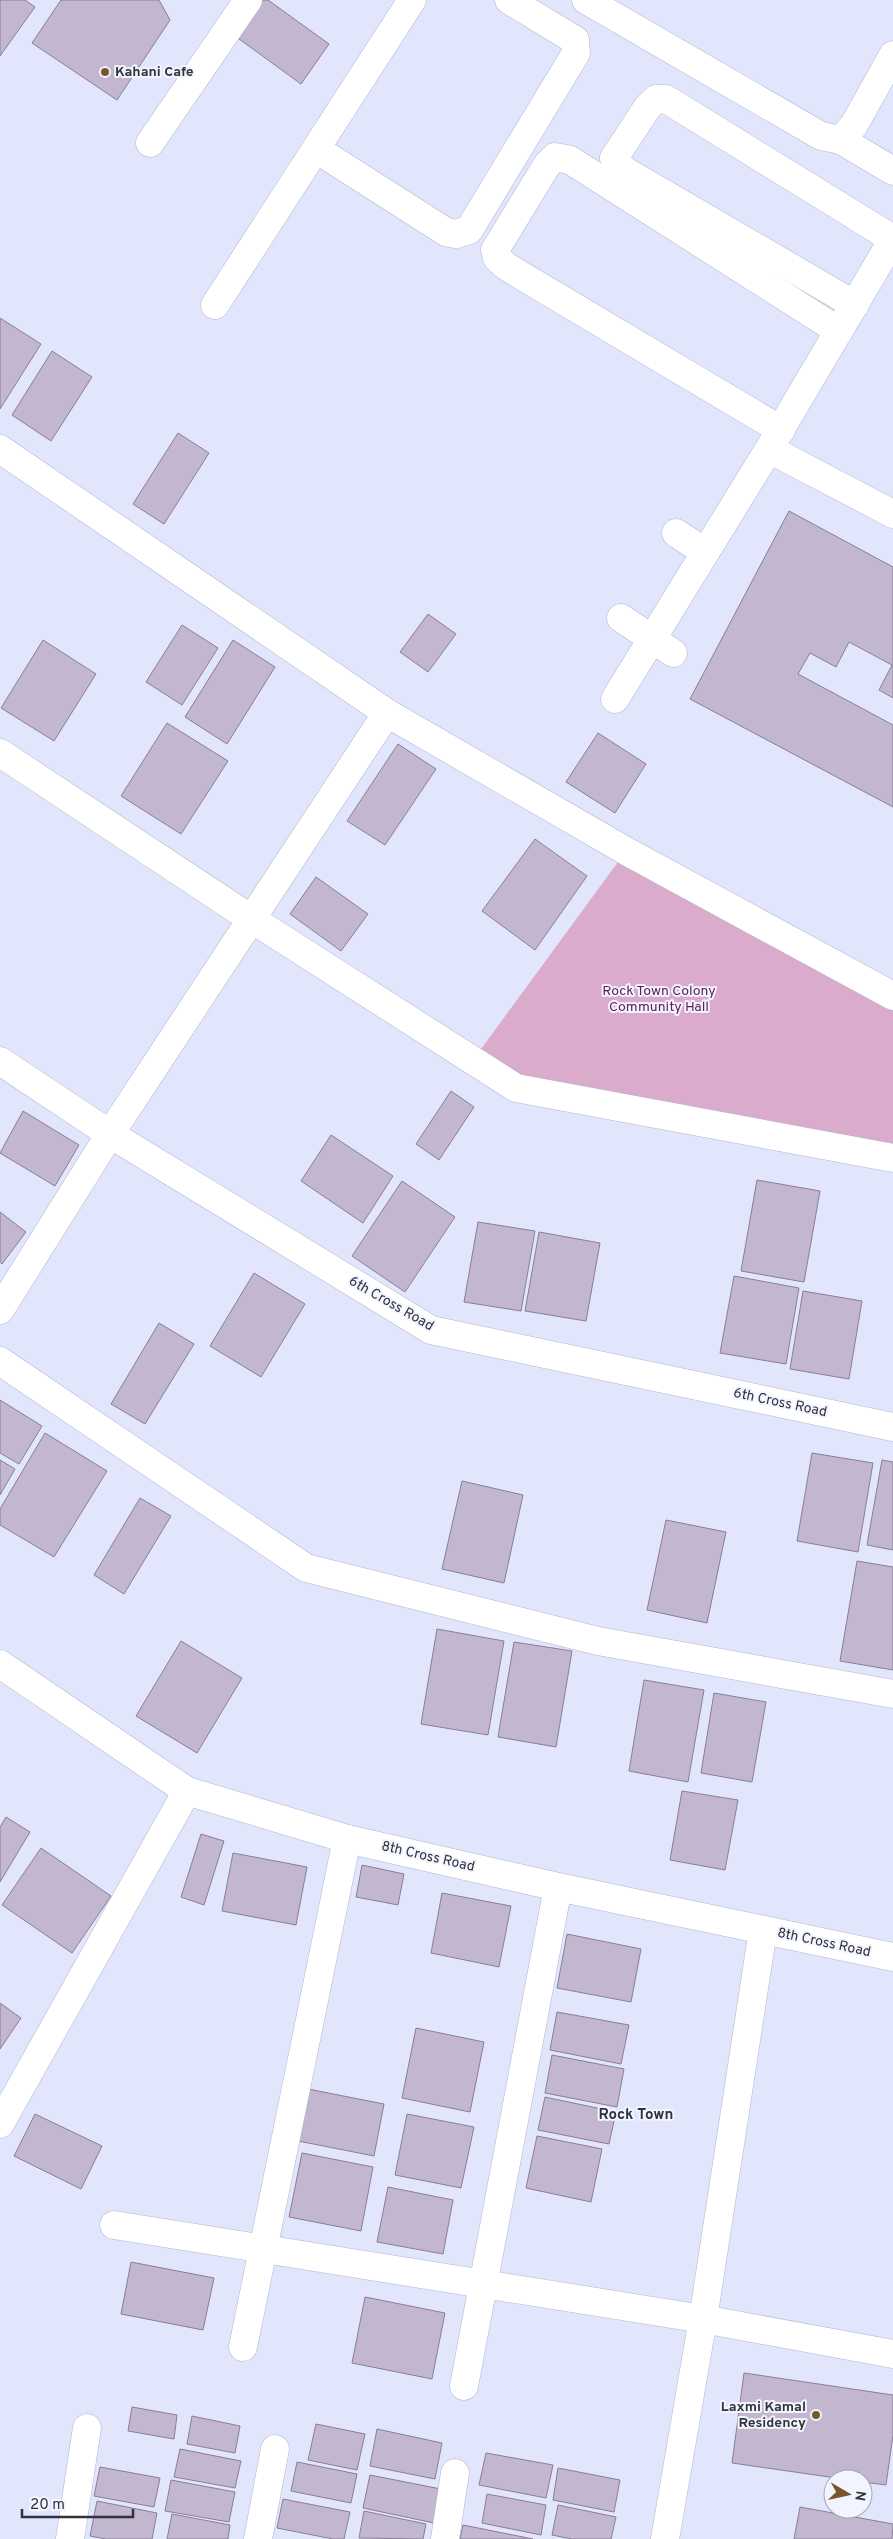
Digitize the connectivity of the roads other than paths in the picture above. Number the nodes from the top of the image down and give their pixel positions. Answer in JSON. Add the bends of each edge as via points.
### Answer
{"nodes":[{"id":1,"x":248,"y":0,"type":"edge"},
{"id":2,"x":412,"y":0,"type":"edge"},
{"id":3,"x":508,"y":0,"type":"edge"},
{"id":4,"x":586,"y":0,"type":"edge"},
{"id":5,"x":893,"y":55,"type":"edge"},
{"id":6,"x":841,"y":140,"type":"junction"},
{"id":7,"x":150,"y":143,"type":"dead end"},
{"id":8,"x":316,"y":149,"type":"junction"},
{"id":9,"x":893,"y":171,"type":"edge"},
{"id":10,"x":893,"y":239,"type":"edge"},
{"id":11,"x":215,"y":305,"type":"dead end"},
{"id":12,"x":855,"y":305,"type":"junction"},
{"id":13,"x":839,"y":331,"type":"junction"},
{"id":14,"x":775,"y":440,"type":"junction"},
{"id":15,"x":0,"y":449,"type":"edge"},
{"id":16,"x":893,"y":514,"type":"edge"},
{"id":17,"x":676,"y":533,"type":"dead end"},
{"id":18,"x":705,"y":552,"type":"junction"},
{"id":19,"x":620,"y":618,"type":"dead end"},
{"id":20,"x":662,"y":646,"type":"junction"},
{"id":21,"x":615,"y":699,"type":"dead end"},
{"id":22,"x":388,"y":713,"type":"junction"},
{"id":23,"x":0,"y":753,"type":"edge"},
{"id":24,"x":253,"y":920,"type":"junction"},
{"id":25,"x":893,"y":996,"type":"edge"},
{"id":26,"x":0,"y":1061,"type":"edge"},
{"id":27,"x":110,"y":1134,"type":"junction"},
{"id":28,"x":893,"y":1158,"type":"edge"},
{"id":29,"x":0,"y":1310,"type":"edge"},
{"id":30,"x":0,"y":1361,"type":"edge"},
{"id":31,"x":893,"y":1427,"type":"edge"},
{"id":32,"x":0,"y":1664,"type":"edge"},
{"id":33,"x":893,"y":1694,"type":"edge"},
{"id":34,"x":187,"y":1791,"type":"junction"},
{"id":35,"x":347,"y":1839,"type":"junction"},
{"id":36,"x":558,"y":1887,"type":"junction"},
{"id":37,"x":763,"y":1930,"type":"junction"},
{"id":38,"x":893,"y":1957,"type":"edge"},
{"id":39,"x":0,"y":2124,"type":"edge"},
{"id":40,"x":114,"y":2225,"type":"dead end"},
{"id":41,"x":263,"y":2248,"type":"junction"},
{"id":42,"x":484,"y":2285,"type":"junction"},
{"id":43,"x":703,"y":2319,"type":"junction"},
{"id":44,"x":243,"y":2347,"type":"dead end"},
{"id":45,"x":893,"y":2354,"type":"edge"},
{"id":46,"x":464,"y":2386,"type":"dead end"},
{"id":47,"x":87,"y":2428,"type":"dead end"},
{"id":48,"x":275,"y":2449,"type":"dead end"},
{"id":49,"x":455,"y":2473,"type":"dead end"},
{"id":50,"x":70,"y":2539,"type":"edge"},
{"id":51,"x":258,"y":2539,"type":"edge"},
{"id":52,"x":445,"y":2539,"type":"edge"},
{"id":53,"x":665,"y":2539,"type":"edge"}],
"edges":[{"from":1,"to":7,"type":"street"},
{"from":2,"to":8,"type":"street"},
{"from":3,"to":8,"type":"street","via":[[575,40],[576,52],[469,230],[456,234],[446,232]]},
{"from":4,"to":6,"type":"street","via":[[821,136]]},
{"from":5,"to":6,"type":"street","via":[[854,125]]},
{"from":6,"to":9,"type":"street"},
{"from":8,"to":11,"type":"street"},
{"from":10,"to":12,"type":"street"},
{"from":10,"to":12,"type":"street","via":[[666,99],[656,100],[647,108],[614,158],[626,172]]},
{"from":12,"to":13,"type":"street"},
{"from":13,"to":14,"type":"street"},
{"from":13,"to":14,"type":"street","via":[[570,160],[555,158],[547,165],[495,250],[497,258],[507,266]]},
{"from":14,"to":16,"type":"street"},
{"from":14,"to":18,"type":"street"},
{"from":15,"to":22,"type":"street"},
{"from":17,"to":18,"type":"street"},
{"from":18,"to":20,"type":"street"},
{"from":19,"to":20,"type":"street"},
{"from":20,"to":21,"type":"street"},
{"from":22,"to":24,"type":"street"},
{"from":22,"to":25,"type":"street","via":[[626,850]]},
{"from":23,"to":24,"type":"street"},
{"from":24,"to":27,"type":"street"},
{"from":24,"to":28,"type":"street","via":[[516,1088]]},
{"from":26,"to":27,"type":"street","name":"6th Cross Road"},
{"from":27,"to":29,"type":"street"},
{"from":27,"to":31,"type":"street","name":"6th Cross Road","via":[[431,1330]]},
{"from":30,"to":33,"type":"street","via":[[306,1568],[598,1641]]},
{"from":32,"to":34,"type":"street","name":"8th Cross Road"},
{"from":34,"to":35,"type":"street","name":"8th Cross Road"},
{"from":34,"to":39,"type":"street"},
{"from":35,"to":36,"type":"street","name":"8th Cross Road"},
{"from":35,"to":41,"type":"street"},
{"from":36,"to":37,"type":"street","name":"8th Cross Road"},
{"from":36,"to":42,"type":"street"},
{"from":37,"to":38,"type":"street","name":"8th Cross Road"},
{"from":37,"to":43,"type":"street"},
{"from":40,"to":41,"type":"street"},
{"from":41,"to":42,"type":"street"},
{"from":41,"to":44,"type":"street"},
{"from":42,"to":43,"type":"street"},
{"from":42,"to":46,"type":"street"},
{"from":43,"to":45,"type":"street"},
{"from":43,"to":53,"type":"street"},
{"from":47,"to":50,"type":"street"},
{"from":48,"to":51,"type":"street"},
{"from":49,"to":52,"type":"street"}]}
